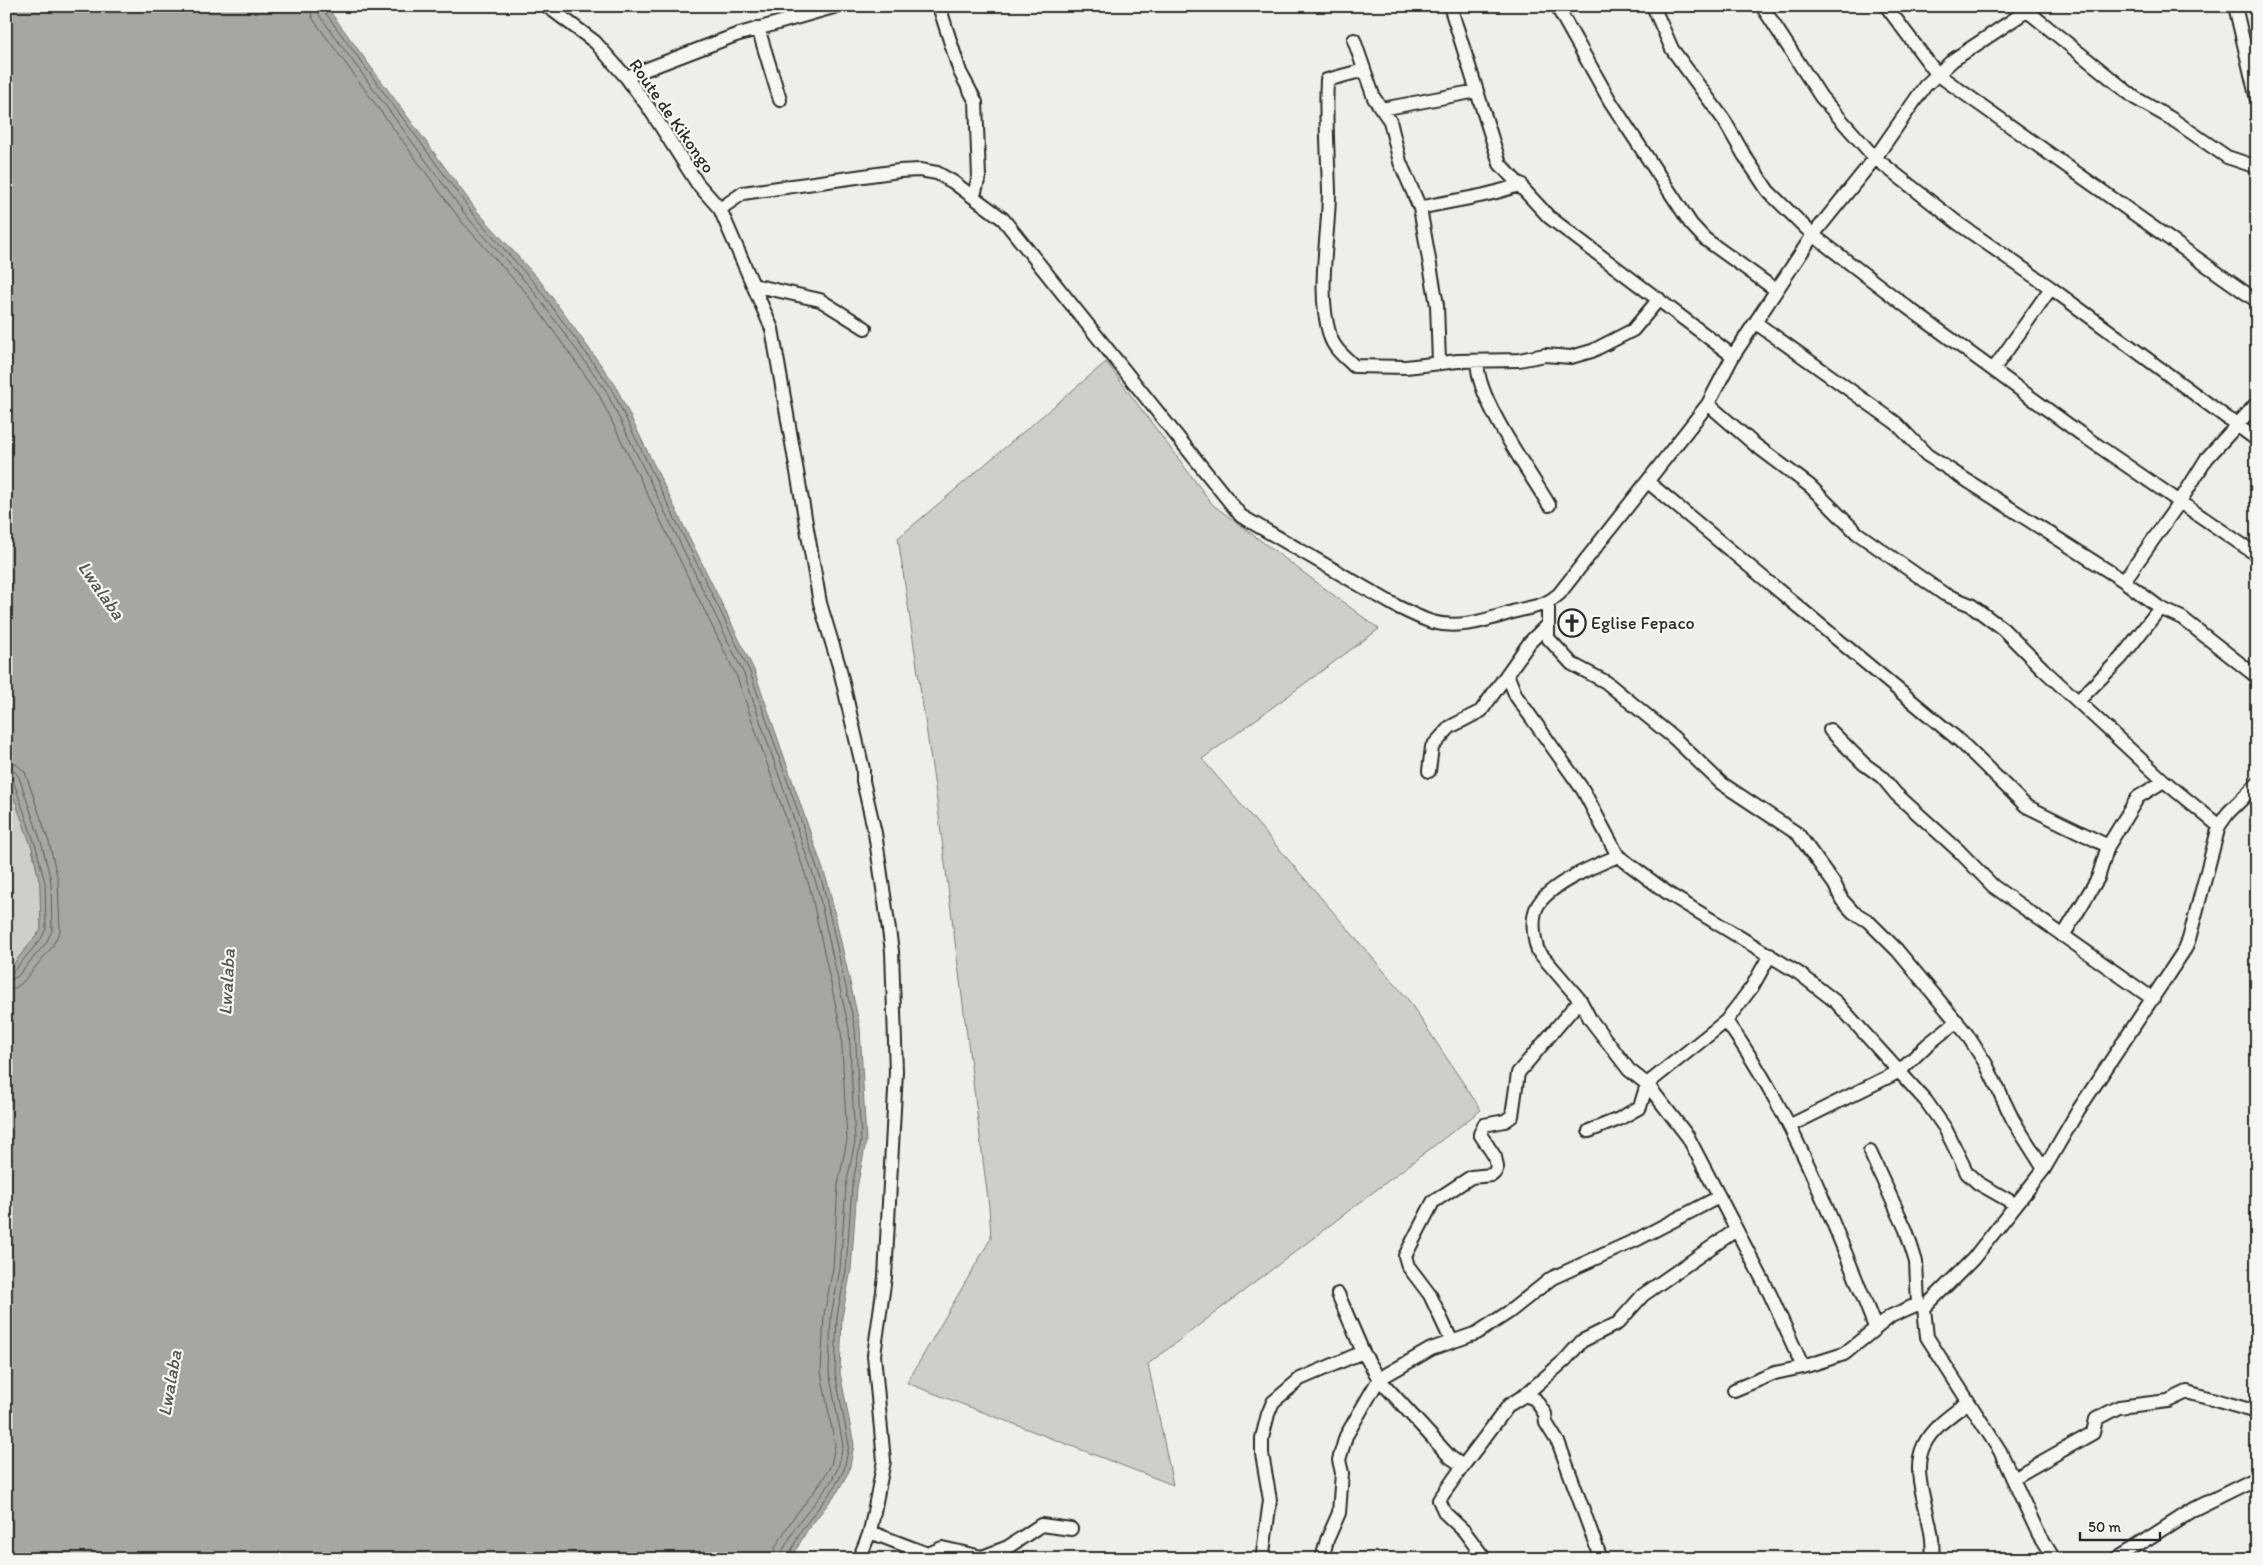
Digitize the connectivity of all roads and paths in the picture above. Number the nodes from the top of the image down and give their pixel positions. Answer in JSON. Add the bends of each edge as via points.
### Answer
{"nodes":[{"id":1,"x":547,"y":6,"type":"edge"},
{"id":2,"x":837,"y":6,"type":"edge"},
{"id":3,"x":939,"y":6,"type":"edge"},
{"id":4,"x":1450,"y":6,"type":"edge"},
{"id":5,"x":1653,"y":6,"type":"edge"},
{"id":6,"x":1762,"y":6,"type":"edge"},
{"id":7,"x":1886,"y":6,"type":"edge"},
{"id":8,"x":2235,"y":6,"type":"edge"},
{"id":9,"x":2027,"y":8,"type":"edge"},
{"id":10,"x":1560,"y":12,"type":"dead end"},
{"id":11,"x":758,"y":28,"type":"junction"},
{"id":12,"x":1354,"y":40,"type":"dead end"},
{"id":13,"x":1364,"y":70,"type":"junction"},
{"id":14,"x":1937,"y":74,"type":"junction"},
{"id":15,"x":626,"y":77,"type":"junction"},
{"id":16,"x":1477,"y":91,"type":"junction"},
{"id":17,"x":780,"y":100,"type":"dead end"},
{"id":18,"x":2257,"y":100,"type":"edge"},
{"id":19,"x":1382,"y":109,"type":"junction"},
{"id":20,"x":1875,"y":158,"type":"junction"},
{"id":21,"x":2257,"y":167,"type":"edge"},
{"id":22,"x":1521,"y":184,"type":"junction"},
{"id":23,"x":974,"y":195,"type":"junction"},
{"id":24,"x":1420,"y":208,"type":"junction"},
{"id":25,"x":720,"y":209,"type":"junction"},
{"id":26,"x":1813,"y":235,"type":"junction"},
{"id":27,"x":753,"y":284,"type":"junction"},
{"id":28,"x":2051,"y":288,"type":"junction"},
{"id":29,"x":1776,"y":290,"type":"junction"},
{"id":30,"x":1659,"y":299,"type":"junction"},
{"id":31,"x":2257,"y":300,"type":"edge"},
{"id":32,"x":1756,"y":323,"type":"junction"},
{"id":33,"x":865,"y":328,"type":"dead end"},
{"id":34,"x":1733,"y":356,"type":"junction"},
{"id":35,"x":1478,"y":361,"type":"junction"},
{"id":36,"x":1439,"y":362,"type":"junction"},
{"id":37,"x":1993,"y":370,"type":"junction"},
{"id":38,"x":2257,"y":403,"type":"edge"},
{"id":39,"x":1708,"y":404,"type":"junction"},
{"id":40,"x":2237,"y":425,"type":"junction"},
{"id":41,"x":2257,"y":440,"type":"edge"},
{"id":42,"x":1648,"y":482,"type":"junction"},
{"id":43,"x":2179,"y":503,"type":"junction"},
{"id":44,"x":1549,"y":505,"type":"dead end"},
{"id":45,"x":2257,"y":556,"type":"edge"},
{"id":46,"x":2124,"y":581,"type":"junction"},
{"id":47,"x":1548,"y":604,"type":"junction"},
{"id":48,"x":2160,"y":608,"type":"junction"},
{"id":49,"x":1546,"y":626,"type":"junction"},
{"id":50,"x":1507,"y":674,"type":"junction"},
{"id":51,"x":2257,"y":677,"type":"edge"},
{"id":52,"x":2078,"y":701,"type":"junction"},
{"id":53,"x":1830,"y":730,"type":"dead end"},
{"id":54,"x":1429,"y":771,"type":"dead end"},
{"id":55,"x":2164,"y":781,"type":"junction"},
{"id":56,"x":2257,"y":784,"type":"edge"},
{"id":57,"x":2219,"y":826,"type":"junction"},
{"id":58,"x":2108,"y":846,"type":"junction"},
{"id":59,"x":1618,"y":856,"type":"junction"},
{"id":60,"x":2063,"y":936,"type":"junction"},
{"id":61,"x":1770,"y":955,"type":"junction"},
{"id":62,"x":2153,"y":999,"type":"junction"},
{"id":63,"x":1580,"y":1000,"type":"junction"},
{"id":64,"x":1726,"y":1021,"type":"junction"},
{"id":65,"x":1958,"y":1022,"type":"junction"},
{"id":66,"x":1900,"y":1070,"type":"junction"},
{"id":67,"x":1647,"y":1084,"type":"junction"},
{"id":68,"x":1789,"y":1126,"type":"junction"},
{"id":69,"x":1589,"y":1131,"type":"dead end"},
{"id":70,"x":1870,"y":1152,"type":"dead end"},
{"id":71,"x":2044,"y":1168,"type":"junction"},
{"id":72,"x":1719,"y":1197,"type":"junction"},
{"id":73,"x":2015,"y":1204,"type":"junction"},
{"id":74,"x":1736,"y":1230,"type":"junction"},
{"id":75,"x":1338,"y":1294,"type":"dead end"},
{"id":76,"x":1921,"y":1306,"type":"junction"},
{"id":77,"x":1875,"y":1327,"type":"junction"},
{"id":78,"x":1452,"y":1342,"type":"junction"},
{"id":79,"x":1363,"y":1352,"type":"junction"},
{"id":80,"x":1803,"y":1367,"type":"junction"},
{"id":81,"x":1379,"y":1380,"type":"junction"},
{"id":82,"x":1734,"y":1390,"type":"dead end"},
{"id":83,"x":1525,"y":1394,"type":"junction"},
{"id":84,"x":1968,"y":1402,"type":"junction"},
{"id":85,"x":2257,"y":1412,"type":"edge"},
{"id":86,"x":1463,"y":1466,"type":"junction"},
{"id":87,"x":2013,"y":1478,"type":"junction"},
{"id":88,"x":2257,"y":1478,"type":"edge"},
{"id":89,"x":1071,"y":1529,"type":"dead end"},
{"id":90,"x":870,"y":1532,"type":"junction"},
{"id":91,"x":1263,"y":1553,"type":"dead end"},
{"id":92,"x":2257,"y":1557,"type":"edge"},
{"id":93,"x":859,"y":1559,"type":"edge"},
{"id":94,"x":1322,"y":1559,"type":"edge"},
{"id":95,"x":1485,"y":1559,"type":"edge"},
{"id":96,"x":1601,"y":1559,"type":"edge"},
{"id":97,"x":1933,"y":1559,"type":"edge"},
{"id":98,"x":2054,"y":1559,"type":"edge"},
{"id":99,"x":2116,"y":1559,"type":"edge"},
{"id":100,"x":2252,"y":1559,"type":"edge"}],
"edges":[{"from":1,"to":15,"type":"street","name":"Route de Kikongo","via":[[595,42]]},
{"from":2,"to":11,"type":"street"},
{"from":3,"to":23,"type":"street","via":[[960,72],[976,102],[980,168]]},
{"from":4,"to":16,"type":"street"},
{"from":5,"to":26,"type":"street","via":[[1672,49],[1724,120],[1768,191]]},
{"from":6,"to":20,"type":"street","via":[[1821,97]]},
{"from":7,"to":14,"type":"street"},
{"from":8,"to":18,"type":"street"},
{"from":9,"to":14,"type":"street"},
{"from":9,"to":21,"type":"street","via":[[2135,98],[2227,157]]},
{"from":10,"to":29,"type":"street","via":[[1610,101],[1691,224],[1705,240]]},
{"from":11,"to":15,"type":"street"},
{"from":11,"to":17,"type":"street"},
{"from":12,"to":13,"type":"street"},
{"from":13,"to":19,"type":"street","via":[[1374,98]]},
{"from":13,"to":36,"type":"street","via":[[1327,80],[1324,121],[1329,191],[1324,304],[1330,337],[1354,366]]},
{"from":14,"to":20,"type":"street","via":[[1925,86]]},
{"from":14,"to":31,"type":"street"},
{"from":15,"to":25,"type":"street","name":"Route de Kikongo","via":[[697,183]]},
{"from":16,"to":19,"type":"street"},
{"from":16,"to":22,"type":"street","via":[[1500,164]]},
{"from":19,"to":24,"type":"street","via":[[1390,121],[1400,162]]},
{"from":20,"to":26,"type":"street"},
{"from":20,"to":28,"type":"street","via":[[1959,224]]},
{"from":22,"to":24,"type":"street","via":[[1496,194]]},
{"from":22,"to":30,"type":"street","via":[[1549,217]]},
{"from":23,"to":25,"type":"street","via":[[937,173],[899,171],[743,193]]},
{"from":23,"to":47,"type":"street","via":[[1004,219],[1020,238],[1241,516],[1396,606],[1433,622],[1483,621]]},
{"from":24,"to":36,"type":"street","via":[[1437,305]]},
{"from":25,"to":27,"type":"street","name":"Route de Kikongo"},
{"from":26,"to":29,"type":"street"},
{"from":26,"to":37,"type":"street"},
{"from":27,"to":33,"type":"street","via":[[820,300]]},
{"from":27,"to":90,"type":"street","name":"Route de Kikongo","via":[[772,328],[820,603],[839,666],[863,769],[892,951],[896,1072],[885,1278],[874,1355],[884,1461]]},
{"from":28,"to":37,"type":"street"},
{"from":28,"to":40,"type":"street"},
{"from":29,"to":32,"type":"street"},
{"from":30,"to":34,"type":"street"},
{"from":30,"to":35,"type":"street","via":[[1633,330],[1592,351],[1571,357],[1545,355],[1518,360]]},
{"from":32,"to":34,"type":"street"},
{"from":32,"to":46,"type":"street","via":[[1896,424],[1927,455]]},
{"from":34,"to":39,"type":"street"},
{"from":35,"to":36,"type":"street"},
{"from":35,"to":44,"type":"street","via":[[1477,371],[1492,411]]},
{"from":37,"to":43,"type":"street"},
{"from":38,"to":40,"type":"street"},
{"from":39,"to":42,"type":"street"},
{"from":39,"to":52,"type":"street","via":[[1810,486],[1857,533],[1944,594],[1971,605],[2003,629]]},
{"from":40,"to":41,"type":"street"},
{"from":40,"to":43,"type":"street","via":[[2207,458]]},
{"from":42,"to":47,"type":"street"},
{"from":42,"to":58,"type":"street","via":[[1961,742],[2026,806]]},
{"from":43,"to":45,"type":"street"},
{"from":43,"to":46,"type":"street"},
{"from":46,"to":48,"type":"street"},
{"from":47,"to":49,"type":"street"},
{"from":48,"to":51,"type":"street","via":[[2193,626]]},
{"from":48,"to":52,"type":"street","via":[[2121,658]]},
{"from":49,"to":50,"type":"street"},
{"from":49,"to":65,"type":"street","via":[[1548,638],[1572,664],[1606,682],[1680,743],[1722,783],[1798,834],[1842,900],[1897,950]]},
{"from":50,"to":54,"type":"street","via":[[1481,711],[1450,727],[1432,747]]},
{"from":50,"to":59,"type":"street","via":[[1516,696],[1583,790]]},
{"from":52,"to":55,"type":"street"},
{"from":53,"to":60,"type":"street","via":[[1993,886]]},
{"from":55,"to":57,"type":"street"},
{"from":55,"to":58,"type":"street","via":[[2138,797]]},
{"from":56,"to":57,"type":"street"},
{"from":57,"to":62,"type":"street","via":[[2189,939]]},
{"from":58,"to":60,"type":"street","via":[[2098,878]]},
{"from":59,"to":61,"type":"street","via":[[1669,894]]},
{"from":59,"to":63,"type":"street","via":[[1563,884],[1540,901],[1534,913],[1538,951]]},
{"from":60,"to":62,"type":"street"},
{"from":61,"to":64,"type":"street","via":[[1752,987]]},
{"from":61,"to":66,"type":"street","via":[[1836,1002]]},
{"from":62,"to":71,"type":"street","via":[[2079,1109]]},
{"from":63,"to":67,"type":"street","via":[[1590,1019],[1629,1070]]},
{"from":63,"to":78,"type":"street","via":[[1518,1073],[1512,1116],[1505,1121],[1484,1125],[1480,1131],[1495,1157],[1495,1172],[1471,1177],[1434,1202],[1405,1256],[1408,1266],[1430,1295]]},
{"from":64,"to":67,"type":"street"},
{"from":64,"to":68,"type":"street"},
{"from":65,"to":66,"type":"street"},
{"from":65,"to":71,"type":"street","via":[[1986,1064],[2012,1120]]},
{"from":66,"to":68,"type":"street"},
{"from":66,"to":73,"type":"street","via":[[1945,1128],[1967,1173]]},
{"from":67,"to":69,"type":"street","via":[[1640,1107]]},
{"from":67,"to":72,"type":"street","via":[[1688,1137]]},
{"from":68,"to":77,"type":"street"},
{"from":70,"to":76,"type":"street","via":[[1894,1202],[1916,1262]]},
{"from":71,"to":73,"type":"street"},
{"from":72,"to":74,"type":"street"},
{"from":72,"to":78,"type":"street","via":[[1552,1278],[1477,1333]]},
{"from":73,"to":76,"type":"street","via":[[1973,1259]]},
{"from":74,"to":80,"type":"street"},
{"from":74,"to":83,"type":"street","via":[[1643,1295],[1618,1324],[1582,1341]]},
{"from":75,"to":79,"type":"street"},
{"from":76,"to":77,"type":"street","via":[[1891,1316]]},
{"from":76,"to":84,"type":"street","via":[[1927,1337]]},
{"from":77,"to":80,"type":"street","via":[[1844,1354]]},
{"from":78,"to":81,"type":"street","via":[[1417,1356]]},
{"from":79,"to":81,"type":"street"},
{"from":79,"to":91,"type":"street","via":[[1300,1379],[1273,1402],[1262,1438],[1270,1500]]},
{"from":80,"to":82,"type":"street","via":[[1775,1373]]},
{"from":81,"to":86,"type":"street"},
{"from":81,"to":94,"type":"street","via":[[1346,1436],[1340,1460],[1340,1513]]},
{"from":83,"to":86,"type":"street","via":[[1509,1405]]},
{"from":83,"to":96,"type":"street","via":[[1535,1399],[1546,1414],[1546,1423],[1559,1444]]},
{"from":84,"to":87,"type":"street","via":[[2000,1451]]},
{"from":84,"to":97,"type":"street","via":[[1934,1431],[1924,1444],[1920,1458],[1920,1480],[1932,1533]]},
{"from":85,"to":87,"type":"street","via":[[2187,1392],[2168,1401],[2119,1407],[2096,1419],[2093,1433]]},
{"from":86,"to":95,"type":"street","via":[[1439,1500],[1445,1513],[1464,1530]]},
{"from":87,"to":98,"type":"street","via":[[2038,1533]]},
{"from":88,"to":99,"type":"street","via":[[2194,1509]]},
{"from":89,"to":90,"type":"street","via":[[1041,1525],[1008,1547],[982,1557],[942,1548],[928,1554]]},
{"from":90,"to":93,"type":"street","name":"Route de Kikongo"},
{"from":92,"to":100,"type":"street"}]}
